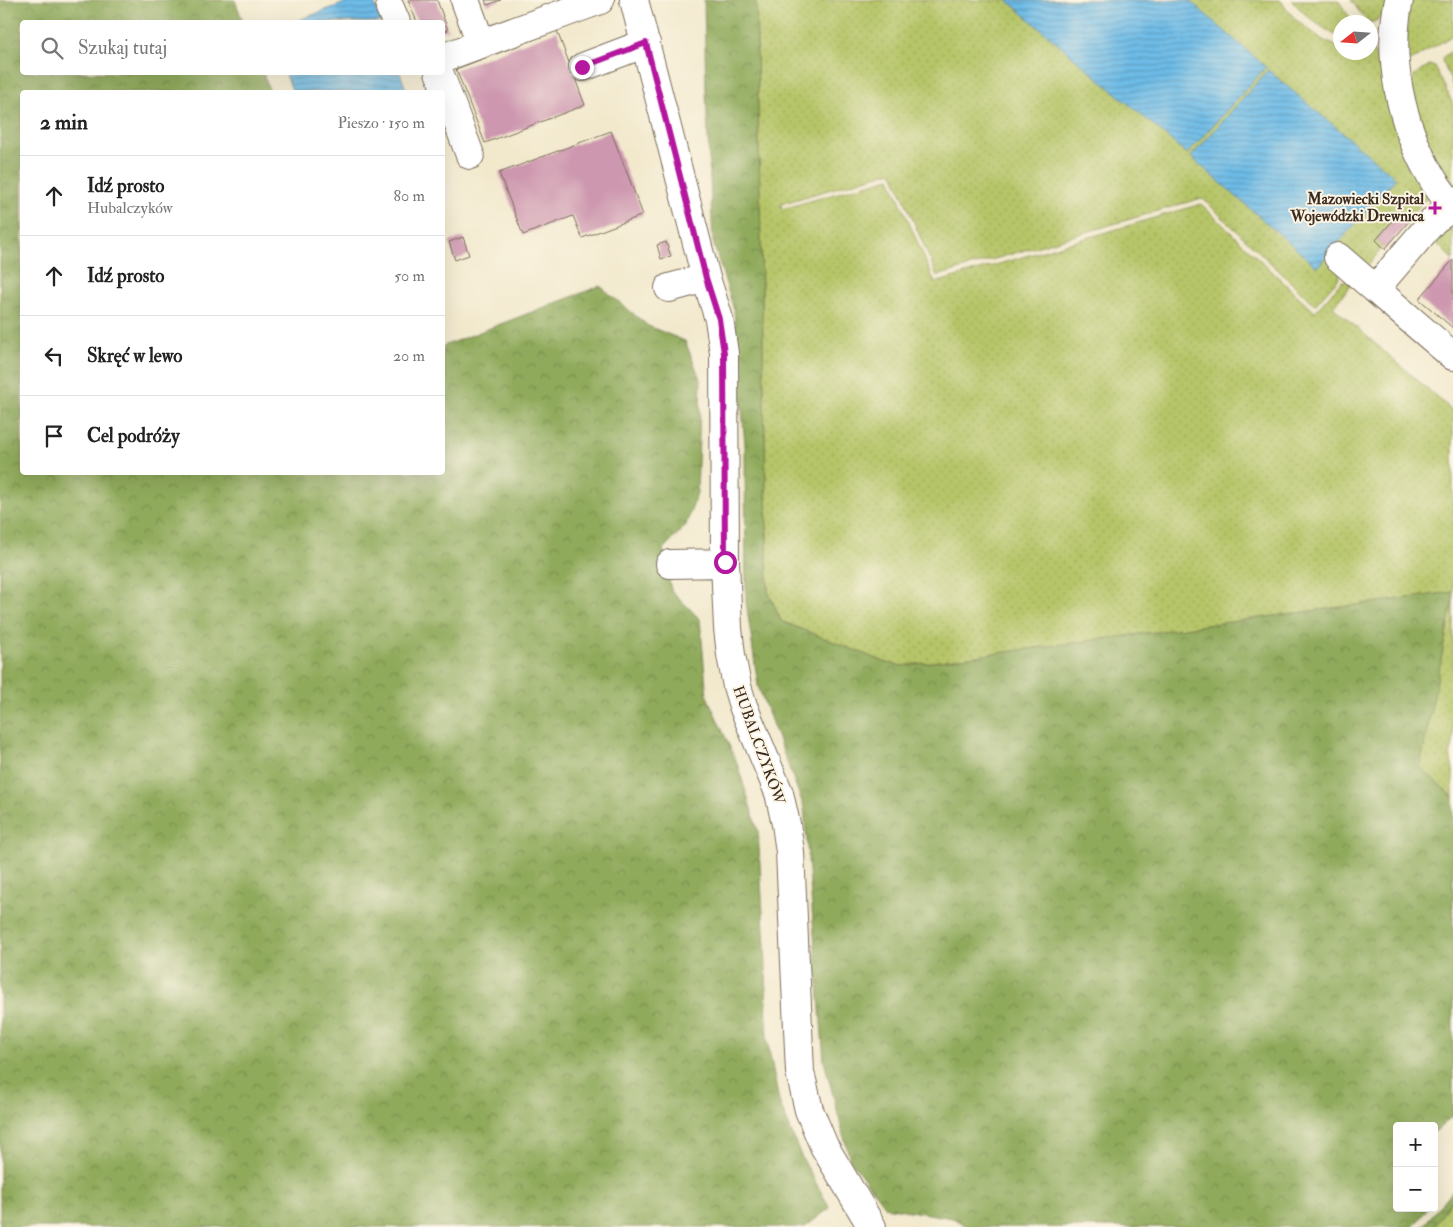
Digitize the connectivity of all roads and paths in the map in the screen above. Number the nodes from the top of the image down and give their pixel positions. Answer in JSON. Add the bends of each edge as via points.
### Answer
{"nodes":[{"id":1,"x":464,"y":0,"type":"edge"},
{"id":2,"x":600,"y":0,"type":"edge"},
{"id":3,"x":634,"y":0,"type":"edge"},
{"id":4,"x":1399,"y":0,"type":"edge"},
{"id":5,"x":646,"y":43,"type":"junction"},
{"id":6,"x":481,"y":44,"type":"junction"},
{"id":7,"x":445,"y":57,"type":"edge"},
{"id":8,"x":582,"y":67,"type":"dead end"},
{"id":9,"x":440,"y":75,"type":"edge"},
{"id":10,"x":470,"y":154,"type":"dead end"},
{"id":11,"x":1453,"y":207,"type":"edge"},
{"id":12,"x":1338,"y":257,"type":"dead end"},
{"id":13,"x":706,"y":278,"type":"junction"},
{"id":14,"x":669,"y":288,"type":"dead end"},
{"id":15,"x":1375,"y":289,"type":"junction"},
{"id":16,"x":1453,"y":356,"type":"edge"},
{"id":17,"x":725,"y":562,"type":"junction"},
{"id":18,"x":670,"y":564,"type":"dead end"},
{"id":19,"x":872,"y":1227,"type":"edge"}],
"edges":[{"from":1,"to":6,"type":"street"},
{"from":2,"to":6,"type":"street"},
{"from":3,"to":5,"type":"street","name":"HUBALCZYKÓW"},
{"from":4,"to":11,"type":"street","via":[[1394,40],[1404,108],[1421,158]]},
{"from":5,"to":8,"type":"street"},
{"from":5,"to":13,"type":"street","name":"HUBALCZYKÓW"},
{"from":6,"to":7,"type":"street"},
{"from":9,"to":10,"type":"street"},
{"from":11,"to":15,"type":"street","via":[[1434,220]]},
{"from":12,"to":15,"type":"street"},
{"from":13,"to":14,"type":"street"},
{"from":13,"to":17,"type":"street","name":"HUBALCZYKÓW","via":[[719,319],[724,353]]},
{"from":15,"to":16,"type":"street"},
{"from":17,"to":18,"type":"street"},
{"from":17,"to":19,"type":"street","name":"HUBALCZYKÓW","via":[[728,628],[737,686],[779,793],[786,824],[800,1072],[809,1110],[824,1146]]}]}
